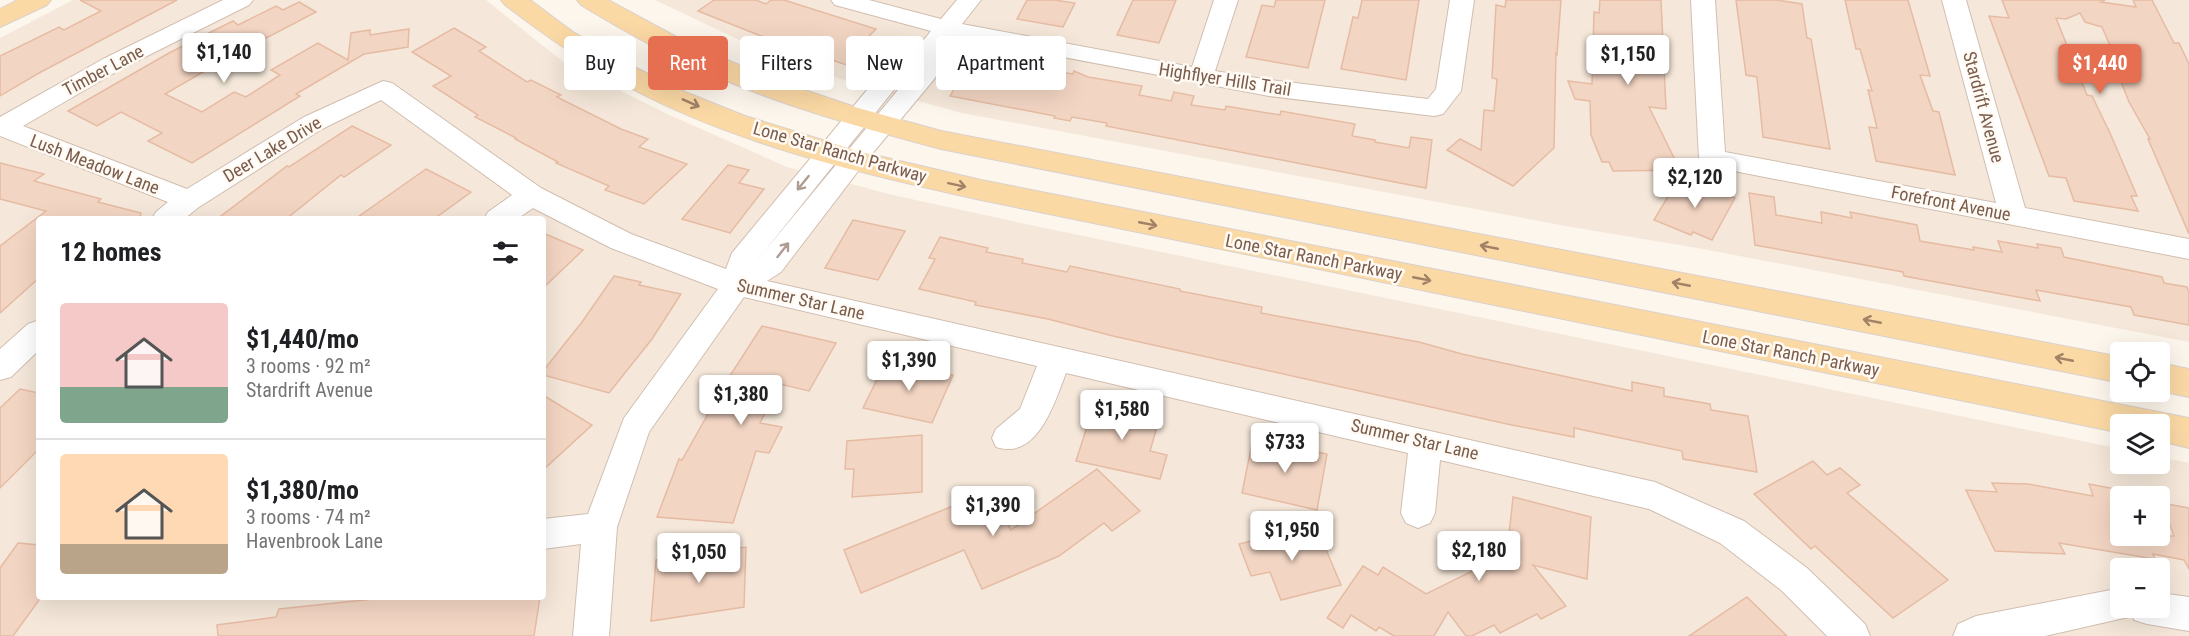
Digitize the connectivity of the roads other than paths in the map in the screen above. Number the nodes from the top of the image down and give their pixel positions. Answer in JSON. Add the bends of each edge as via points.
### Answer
{"nodes":[{"id":1,"x":38,"y":0,"type":"edge"},
{"id":2,"x":241,"y":0,"type":"edge"},
{"id":3,"x":514,"y":0,"type":"edge"},
{"id":4,"x":590,"y":0,"type":"edge"},
{"id":5,"x":843,"y":0,"type":"edge"},
{"id":6,"x":969,"y":0,"type":"edge"},
{"id":7,"x":1226,"y":0,"type":"edge"},
{"id":8,"x":1462,"y":0,"type":"edge"},
{"id":9,"x":1703,"y":0,"type":"edge"},
{"id":10,"x":1954,"y":0,"type":"edge"},
{"id":11,"x":0,"y":19,"type":"edge"},
{"id":12,"x":946,"y":28,"type":"junction"},
{"id":13,"x":1201,"y":76,"type":"junction"},
{"id":14,"x":383,"y":89,"type":"joint"},
{"id":15,"x":870,"y":121,"type":"junction"},
{"id":16,"x":0,"y":128,"type":"edge"},
{"id":17,"x":840,"y":156,"type":"junction"},
{"id":18,"x":531,"y":195,"type":"junction"},
{"id":19,"x":189,"y":200,"type":"junction"},
{"id":20,"x":2013,"y":214,"type":"junction"},
{"id":21,"x":170,"y":216,"type":"edge"},
{"id":22,"x":502,"y":216,"type":"edge"},
{"id":23,"x":2189,"y":249,"type":"edge"},
{"id":24,"x":737,"y":285,"type":"junction"},
{"id":25,"x":36,"y":335,"type":"edge"},
{"id":26,"x":1056,"y":357,"type":"junction"},
{"id":27,"x":0,"y":368,"type":"edge"},
{"id":28,"x":2110,"y":368,"type":"edge"},
{"id":29,"x":2170,"y":379,"type":"edge"},
{"id":30,"x":2189,"y":383,"type":"edge"},
{"id":31,"x":2110,"y":417,"type":"edge"},
{"id":32,"x":2170,"y":429,"type":"edge"},
{"id":33,"x":2189,"y":433,"type":"edge"},
{"id":34,"x":1008,"y":438,"type":"dead end"},
{"id":35,"x":1425,"y":442,"type":"junction"},
{"id":36,"x":1418,"y":513,"type":"dead end"},
{"id":37,"x":600,"y":527,"type":"junction"},
{"id":38,"x":546,"y":534,"type":"edge"},
{"id":39,"x":2110,"y":605,"type":"edge"},
{"id":40,"x":2170,"y":611,"type":"edge"},
{"id":41,"x":2189,"y":614,"type":"edge"},
{"id":42,"x":591,"y":636,"type":"edge"},
{"id":43,"x":1852,"y":636,"type":"edge"},
{"id":44,"x":1971,"y":636,"type":"edge"}],
"edges":[{"from":1,"to":11,"type":"main road"},
{"from":2,"to":16,"type":"street","name":"Timber Lane","via":[[112,64]]},
{"from":3,"to":17,"type":"main road","name":"Lone Star Ranch Parkway","one_way":true,"via":[[584,50],[669,94]]},
{"from":4,"to":15,"type":"main road","via":[[714,68]]},
{"from":5,"to":12,"type":"street","name":"Highflyer Hills Trail"},
{"from":6,"to":12,"type":"street"},
{"from":7,"to":13,"type":"street"},
{"from":8,"to":13,"type":"street","name":"Highflyer Hills Trail","via":[[1448,91],[1434,108]]},
{"from":9,"to":20,"type":"street","name":"Forefront Avenue","via":[[1712,159]]},
{"from":10,"to":20,"type":"street","name":"Stardrift Avenue"},
{"from":12,"to":13,"type":"street","name":"Highflyer Hills Trail"},
{"from":12,"to":15,"type":"street","via":[[928,51],[931,63],[926,73]]},
{"from":14,"to":18,"type":"street","name":"Summer Star Lane"},
{"from":14,"to":19,"type":"street","name":"Deer Lake Drive","via":[[313,123]]},
{"from":15,"to":17,"type":"street"},
{"from":28,"to":15,"type":"main road","one_way":true,"via":[[941,140]]},
{"from":16,"to":19,"type":"street","name":"Lush Meadow Lane"},
{"from":17,"to":24,"type":"street","via":[[771,265]]},
{"from":17,"to":31,"type":"main road","name":"Lone Star Ranch Parkway","one_way":true,"via":[[981,190]]},
{"from":18,"to":22,"type":"street"},
{"from":18,"to":24,"type":"street","name":"Summer Star Lane","via":[[621,241]]},
{"from":19,"to":21,"type":"street","name":"Deer Lake Drive"},
{"from":20,"to":23,"type":"street","name":"Forefront Avenue"},
{"from":24,"to":26,"type":"street","name":"Summer Star Lane"},
{"from":24,"to":37,"type":"street","via":[[635,427]]},
{"from":25,"to":27,"type":"street"},
{"from":26,"to":34,"type":"street","via":[[1032,417]]},
{"from":26,"to":35,"type":"street","name":"Summer Star Lane"},
{"from":29,"to":30,"type":"main road"},
{"from":32,"to":33,"type":"main road"},
{"from":35,"to":36,"type":"street"},
{"from":35,"to":43,"type":"street","name":"Summer Star Lane","via":[[1655,496],[1732,532],[1794,579]]},
{"from":37,"to":38,"type":"street"},
{"from":37,"to":42,"type":"street"},
{"from":39,"to":44,"type":"street"},
{"from":40,"to":41,"type":"street"}]}
